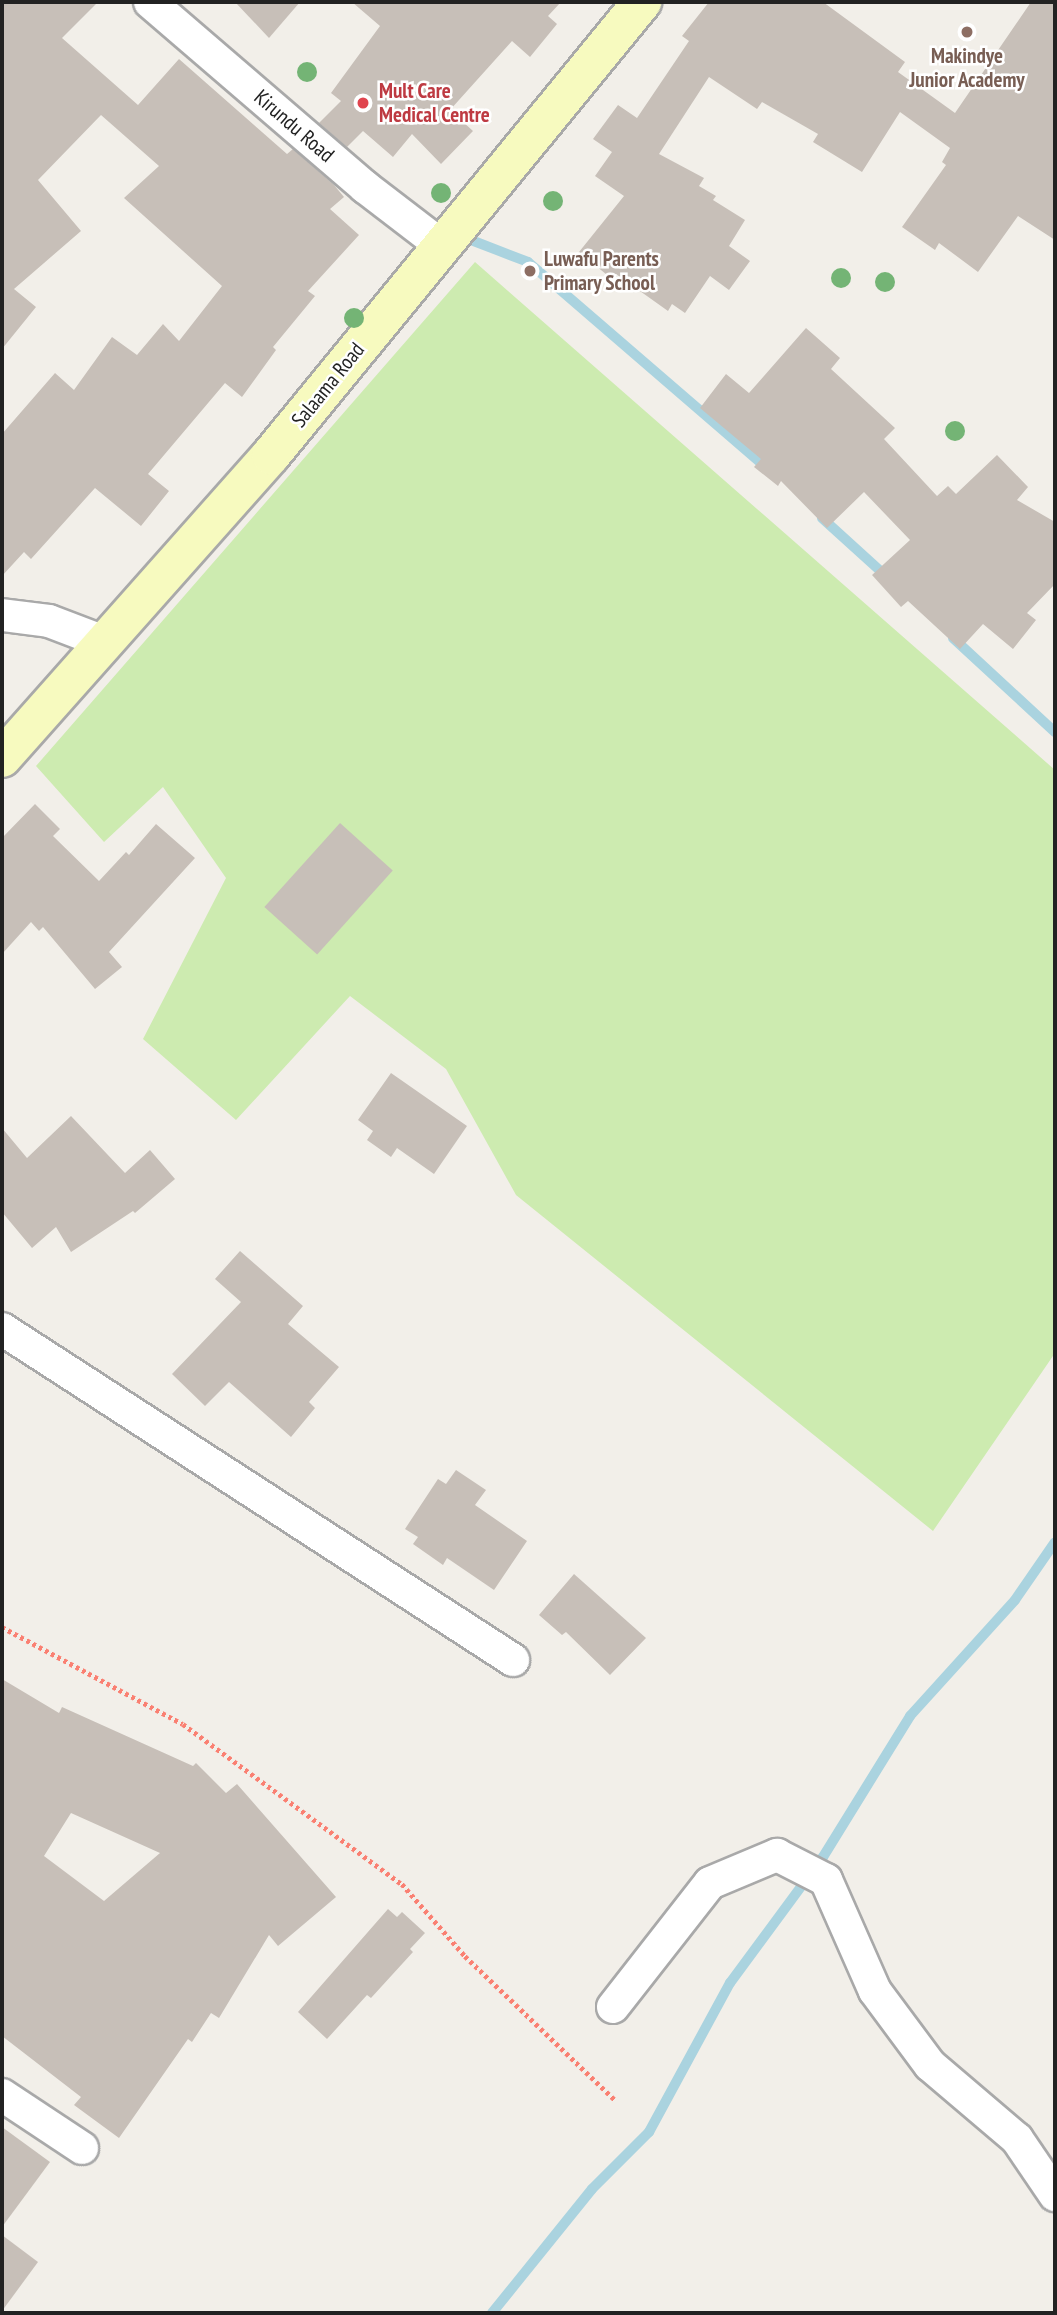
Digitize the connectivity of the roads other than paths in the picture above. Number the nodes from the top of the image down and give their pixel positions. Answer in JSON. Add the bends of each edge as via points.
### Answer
{"nodes":[{"id":1,"x":150,"y":2,"type":"edge"},
{"id":2,"x":642,"y":2,"type":"edge"},
{"id":3,"x":442,"y":246,"type":"junction"},
{"id":4,"x":2,"y":615,"type":"edge"},
{"id":5,"x":104,"y":642,"type":"junction"},
{"id":6,"x":2,"y":758,"type":"edge"},
{"id":7,"x":2,"y":1329,"type":"edge"},
{"id":8,"x":513,"y":1660,"type":"dead end"},
{"id":9,"x":613,"y":2007,"type":"dead end"},
{"id":10,"x":2,"y":2095,"type":"edge"},
{"id":11,"x":82,"y":2148,"type":"dead end"},
{"id":12,"x":1055,"y":2195,"type":"edge"}],
"edges":[{"from":1,"to":3,"type":"street","name":"Kirundu Road","via":[[365,187]]},
{"from":2,"to":3,"type":"main road","name":"Salaama Road"},
{"from":3,"to":5,"type":"main road","name":"Salaama Road","via":[[271,455]]},
{"from":4,"to":5,"type":"street","via":[[49,621]]},
{"from":5,"to":6,"type":"main road","name":"Salaama Road"},
{"from":7,"to":8,"type":"street"},
{"from":9,"to":12,"type":"street","via":[[710,1883],[778,1855],[826,1880],[875,1991],[930,2065],[1017,2138]]},
{"from":10,"to":11,"type":"street"}]}
